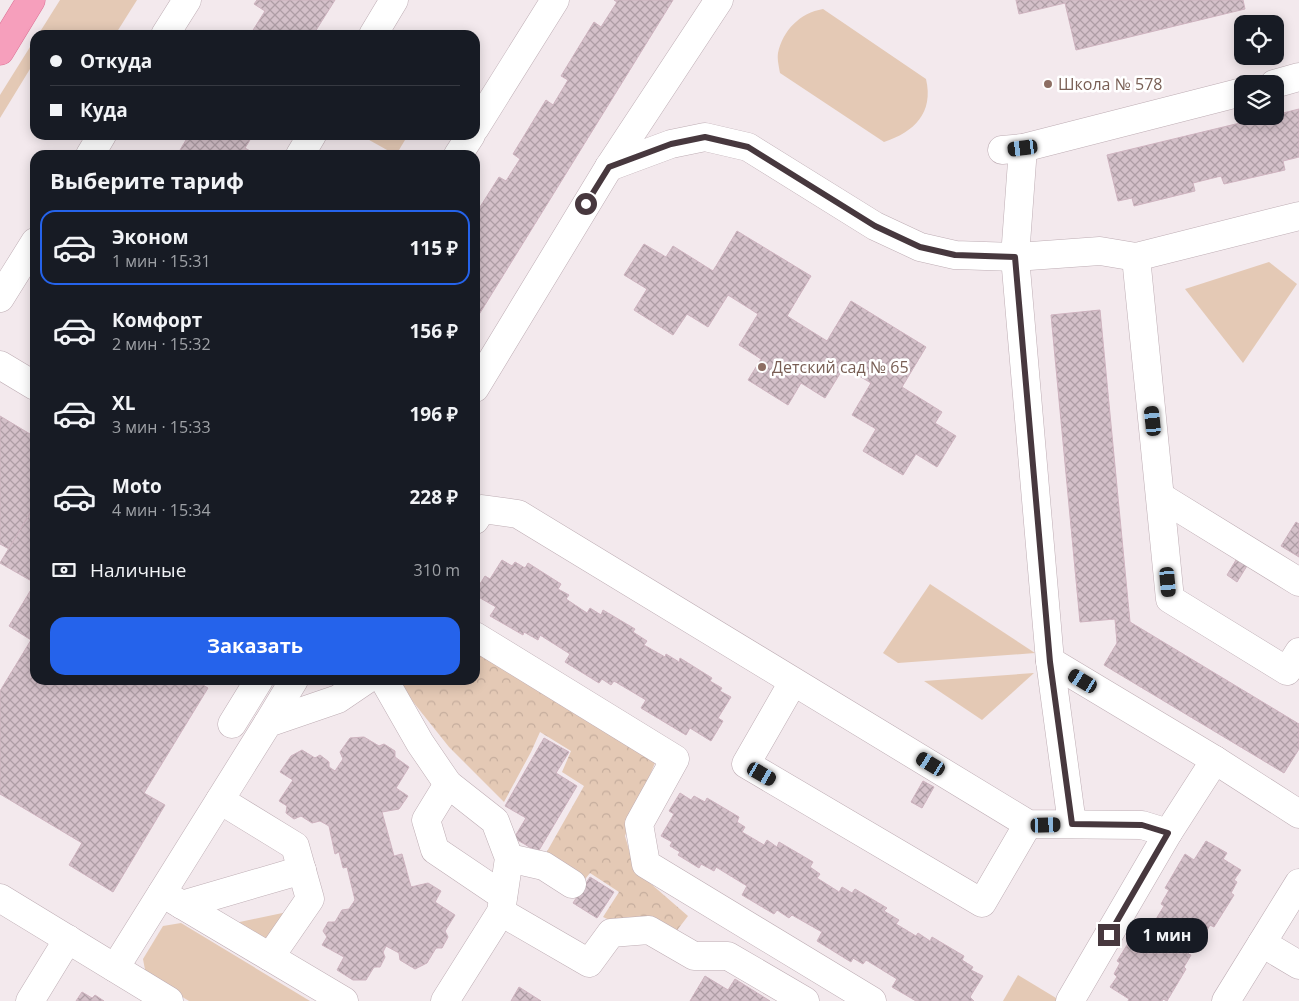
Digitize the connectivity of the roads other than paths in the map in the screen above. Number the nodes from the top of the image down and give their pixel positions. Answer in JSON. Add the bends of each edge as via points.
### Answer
{"nodes":[{"id":1,"x":31,"y":0,"type":"edge"},
{"id":2,"x":187,"y":0,"type":"edge"},
{"id":3,"x":394,"y":0,"type":"edge"},
{"id":4,"x":555,"y":0,"type":"edge"},
{"id":5,"x":719,"y":0,"type":"edge"},
{"id":6,"x":168,"y":30,"type":"edge"},
{"id":7,"x":376,"y":30,"type":"edge"},
{"id":8,"x":0,"y":51,"type":"edge"},
{"id":9,"x":1299,"y":77,"type":"edge"},
{"id":10,"x":1284,"y":81,"type":"edge"},
{"id":11,"x":1234,"y":94,"type":"edge"},
{"id":12,"x":480,"y":120,"type":"edge"},
{"id":13,"x":609,"y":167,"type":"junction"},
{"id":14,"x":1299,"y":216,"type":"edge"},
{"id":15,"x":30,"y":250,"type":"edge"},
{"id":16,"x":1136,"y":256,"type":"junction"},
{"id":17,"x":1015,"y":257,"type":"junction"},
{"id":18,"x":0,"y":298,"type":"edge"},
{"id":19,"x":0,"y":365,"type":"edge"},
{"id":20,"x":480,"y":380,"type":"edge"},
{"id":21,"x":30,"y":383,"type":"edge"},
{"id":22,"x":1161,"y":497,"type":"junction"},
{"id":23,"x":480,"y":512,"type":"edge"},
{"id":24,"x":1299,"y":582,"type":"edge"},
{"id":25,"x":480,"y":639,"type":"edge"},
{"id":26,"x":1299,"y":652,"type":"edge"},
{"id":27,"x":1050,"y":662,"type":"junction"},
{"id":28,"x":793,"y":682,"type":"junction"},
{"id":29,"x":256,"y":685,"type":"edge"},
{"id":30,"x":291,"y":685,"type":"edge"},
{"id":31,"x":359,"y":685,"type":"edge"},
{"id":32,"x":387,"y":685,"type":"edge"},
{"id":33,"x":268,"y":723,"type":"junction"},
{"id":34,"x":232,"y":724,"type":"dead end"},
{"id":35,"x":1215,"y":760,"type":"junction"},
{"id":36,"x":448,"y":784,"type":"junction"},
{"id":37,"x":220,"y":800,"type":"junction"},
{"id":38,"x":1299,"y":814,"type":"edge"},
{"id":39,"x":1028,"y":824,"type":"junction"},
{"id":40,"x":1072,"y":824,"type":"junction"},
{"id":41,"x":1168,"y":833,"type":"junction"},
{"id":42,"x":509,"y":858,"type":"junction"},
{"id":43,"x":302,"y":870,"type":"junction"},
{"id":44,"x":1299,"y":883,"type":"edge"},
{"id":45,"x":572,"y":884,"type":"dead end"},
{"id":46,"x":0,"y":898,"type":"edge"},
{"id":47,"x":172,"y":899,"type":"junction"},
{"id":48,"x":502,"y":904,"type":"junction"},
{"id":49,"x":68,"y":939,"type":"junction"},
{"id":50,"x":1262,"y":943,"type":"junction"},
{"id":51,"x":270,"y":958,"type":"junction"},
{"id":52,"x":1299,"y":965,"type":"edge"},
{"id":53,"x":115,"y":968,"type":"junction"},
{"id":54,"x":837,"y":992,"type":"edge"},
{"id":55,"x":30,"y":1001,"type":"edge"},
{"id":56,"x":169,"y":1001,"type":"edge"},
{"id":57,"x":344,"y":1001,"type":"edge"},
{"id":58,"x":445,"y":1001,"type":"edge"},
{"id":59,"x":805,"y":1001,"type":"edge"},
{"id":60,"x":872,"y":1001,"type":"edge"},
{"id":61,"x":1070,"y":1001,"type":"edge"},
{"id":62,"x":1226,"y":1001,"type":"edge"}],
"edges":[{"from":1,"to":8,"type":"main road"},
{"from":2,"to":6,"type":"lane"},
{"from":3,"to":7,"type":"lane"},
{"from":4,"to":12,"type":"lane"},
{"from":5,"to":13,"type":"lane"},
{"from":9,"to":10,"type":"lane"},
{"from":11,"to":17,"type":"lane","via":[[1013,149]]},
{"from":13,"to":17,"type":"lane","via":[[671,144],[705,137],[748,147],[875,226],[920,247],[955,255]]},
{"from":13,"to":20,"type":"lane"},
{"from":14,"to":16,"type":"lane"},
{"from":15,"to":18,"type":"lane"},
{"from":16,"to":17,"type":"lane","via":[[1100,251]]},
{"from":16,"to":22,"type":"lane"},
{"from":17,"to":27,"type":"lane"},
{"from":19,"to":21,"type":"lane"},
{"from":22,"to":24,"type":"lane"},
{"from":22,"to":26,"type":"lane","via":[[1170,599],[1287,671]]},
{"from":23,"to":28,"type":"lane","via":[[482,509],[518,514]]},
{"from":25,"to":54,"type":"lane","via":[[675,759],[639,824],[646,864]]},
{"from":27,"to":35,"type":"lane"},
{"from":27,"to":40,"type":"lane"},
{"from":28,"to":39,"type":"lane"},
{"from":28,"to":39,"type":"lane","via":[[746,764],[982,903]]},
{"from":29,"to":34,"type":"lane"},
{"from":30,"to":33,"type":"lane"},
{"from":31,"to":33,"type":"lane","via":[[338,699]]},
{"from":32,"to":36,"type":"lane"},
{"from":33,"to":37,"type":"lane"},
{"from":35,"to":38,"type":"lane"},
{"from":35,"to":41,"type":"lane"},
{"from":36,"to":42,"type":"lane","via":[[495,820]]},
{"from":36,"to":48,"type":"lane","via":[[426,820],[435,850]]},
{"from":37,"to":43,"type":"lane","via":[[295,846]]},
{"from":37,"to":47,"type":"lane"},
{"from":39,"to":40,"type":"lane"},
{"from":40,"to":41,"type":"lane","via":[[1142,825]]},
{"from":41,"to":61,"type":"lane"},
{"from":42,"to":45,"type":"lane","via":[[544,866]]},
{"from":42,"to":48,"type":"lane"},
{"from":43,"to":47,"type":"lane"},
{"from":43,"to":51,"type":"lane","via":[[310,899]]},
{"from":44,"to":50,"type":"lane"},
{"from":46,"to":49,"type":"lane"},
{"from":47,"to":51,"type":"lane"},
{"from":47,"to":53,"type":"lane"},
{"from":48,"to":58,"type":"lane"},
{"from":48,"to":59,"type":"lane","via":[[589,963],[611,933],[649,930],[694,956],[728,956]]},
{"from":49,"to":53,"type":"lane"},
{"from":49,"to":55,"type":"lane"},
{"from":50,"to":52,"type":"lane"},
{"from":50,"to":62,"type":"lane"},
{"from":51,"to":57,"type":"lane"},
{"from":53,"to":56,"type":"lane"},
{"from":54,"to":60,"type":"lane"}]}
